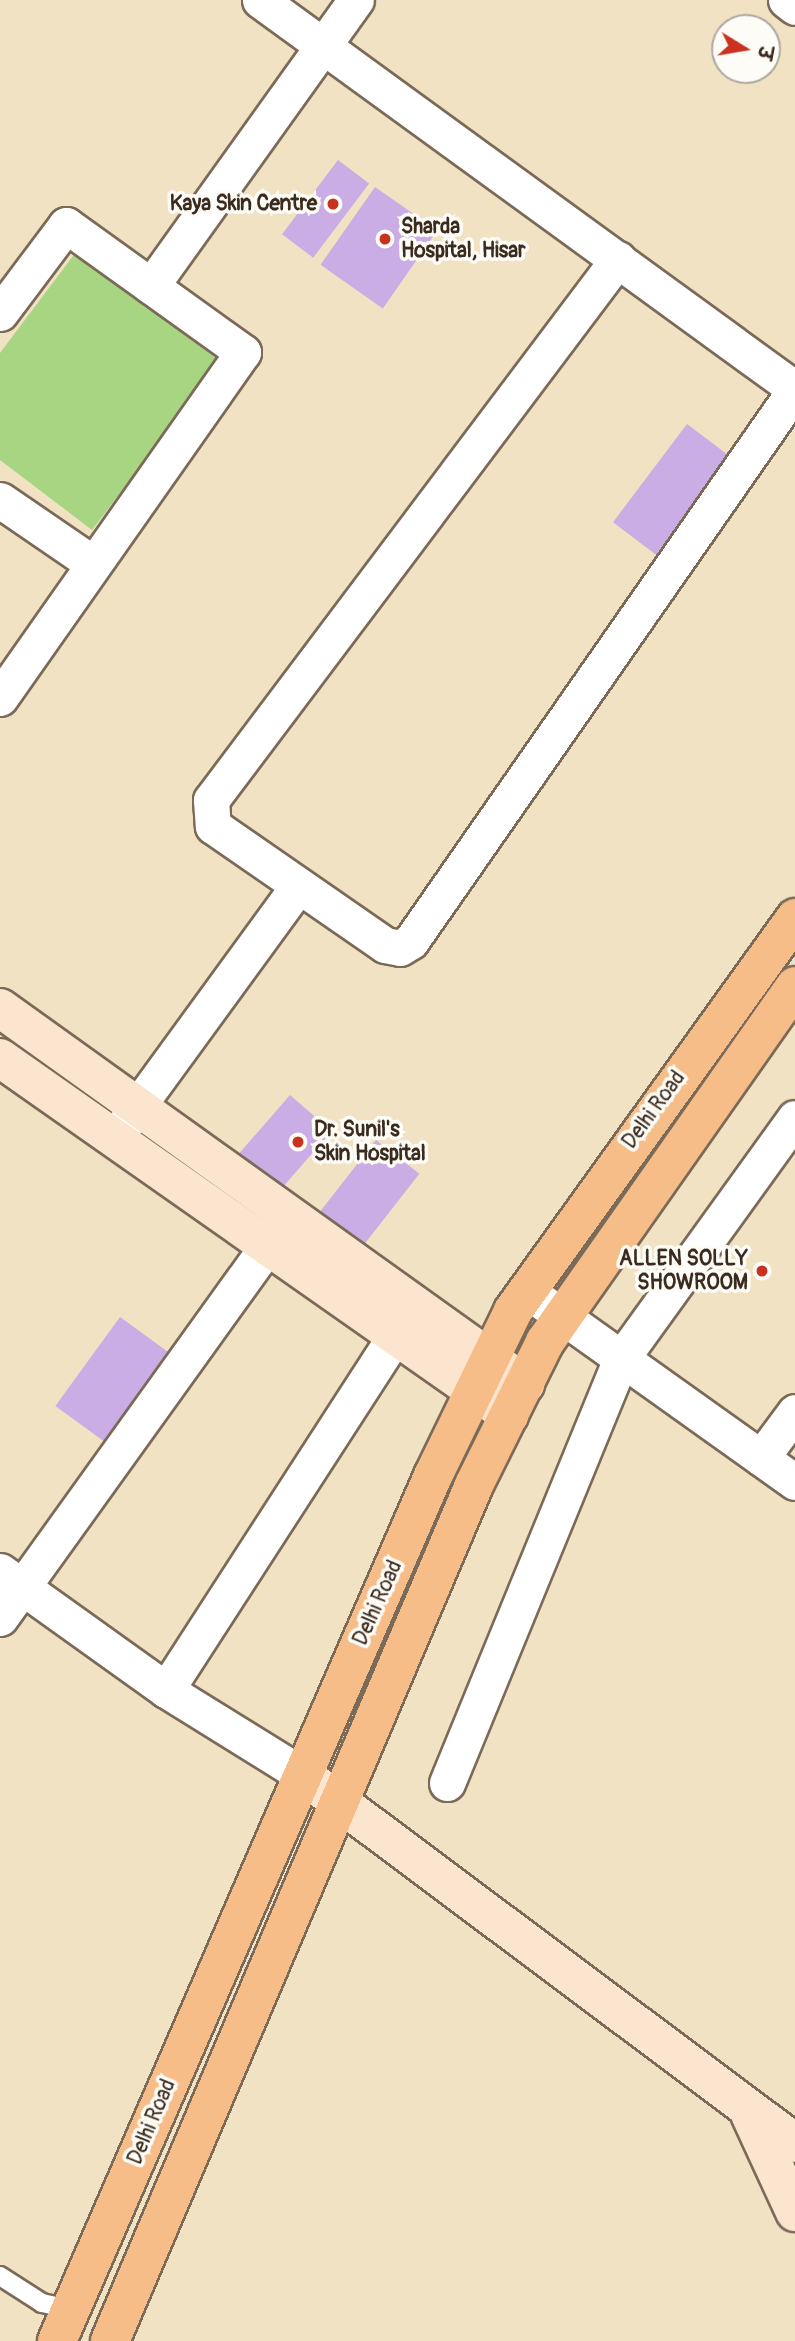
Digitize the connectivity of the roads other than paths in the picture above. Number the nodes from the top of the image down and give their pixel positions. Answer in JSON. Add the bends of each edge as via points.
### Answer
{"nodes":[{"id":1,"x":260,"y":0,"type":"edge"},
{"id":2,"x":356,"y":0,"type":"edge"},
{"id":3,"x":786,"y":0,"type":"edge"},
{"id":4,"x":795,"y":7,"type":"edge"},
{"id":5,"x":321,"y":44,"type":"junction"},
{"id":6,"x":618,"y":259,"type":"junction"},
{"id":7,"x":151,"y":286,"type":"junction"},
{"id":8,"x":0,"y":313,"type":"edge"},
{"id":9,"x":795,"y":390,"type":"edge"},
{"id":10,"x":0,"y":500,"type":"edge"},
{"id":11,"x":92,"y":563,"type":"junction"},
{"id":12,"x":0,"y":698,"type":"edge"},
{"id":13,"x":298,"y":886,"type":"junction"},
{"id":14,"x":795,"y":918,"type":"edge"},
{"id":15,"x":795,"y":986,"type":"edge"},
{"id":16,"x":0,"y":1008,"type":"edge"},
{"id":17,"x":0,"y":1058,"type":"edge"},
{"id":18,"x":138,"y":1105,"type":"junction"},
{"id":19,"x":795,"y":1118,"type":"edge"},
{"id":20,"x":115,"y":1138,"type":"junction"},
{"id":21,"x":292,"y":1213,"type":"junction"},
{"id":22,"x":268,"y":1246,"type":"junction"},
{"id":23,"x":527,"y":1291,"type":"junction"},
{"id":24,"x":562,"y":1317,"type":"junction"},
{"id":25,"x":396,"y":1335,"type":"junction"},
{"id":26,"x":491,"y":1355,"type":"junction"},
{"id":27,"x":621,"y":1359,"type":"junction"},
{"id":28,"x":475,"y":1390,"type":"junction"},
{"id":29,"x":517,"y":1399,"type":"junction"},
{"id":30,"x":795,"y":1412,"type":"edge"},
{"id":31,"x":761,"y":1458,"type":"junction"},
{"id":32,"x":795,"y":1482,"type":"edge"},
{"id":33,"x":11,"y":1579,"type":"edge"},
{"id":34,"x":0,"y":1618,"type":"edge"},
{"id":35,"x":166,"y":1690,"type":"junction"},
{"id":36,"x":303,"y":1775,"type":"junction"},
{"id":37,"x":447,"y":1783,"type":"dead end"},
{"id":38,"x":341,"y":1799,"type":"junction"},
{"id":39,"x":750,"y":2114,"type":"junction"},
{"id":40,"x":795,"y":2119,"type":"edge"},
{"id":41,"x":795,"y":2143,"type":"edge"},
{"id":42,"x":795,"y":2212,"type":"edge"},
{"id":43,"x":0,"y":2276,"type":"edge"},
{"id":44,"x":64,"y":2325,"type":"edge"},
{"id":45,"x":110,"y":2341,"type":"edge"}],
"edges":[{"from":1,"to":5,"type":"street"},
{"from":2,"to":5,"type":"street"},
{"from":3,"to":4,"type":"street"},
{"from":5,"to":6,"type":"street"},
{"from":5,"to":7,"type":"street"},
{"from":6,"to":9,"type":"street"},
{"from":6,"to":13,"type":"street","via":[[211,800],[213,825]]},
{"from":7,"to":8,"type":"street","via":[[66,225]]},
{"from":7,"to":11,"type":"street","via":[[240,347],[241,359]]},
{"from":9,"to":13,"type":"street","via":[[411,941],[400,948],[386,944]]},
{"from":10,"to":11,"type":"street"},
{"from":11,"to":12,"type":"street"},
{"from":13,"to":18,"type":"street"},
{"from":14,"to":23,"type":"main road","name":"Delhi Road"},
{"from":15,"to":24,"type":"main road","name":"Delhi Road"},
{"from":16,"to":18,"type":"main road"},
{"from":17,"to":20,"type":"main road"},
{"from":18,"to":20,"type":"street"},
{"from":18,"to":21,"type":"main road"},
{"from":19,"to":27,"type":"street"},
{"from":20,"to":22,"type":"main road"},
{"from":21,"to":22,"type":"street"},
{"from":21,"to":26,"type":"main road"},
{"from":22,"to":25,"type":"main road"},
{"from":22,"to":33,"type":"street"},
{"from":23,"to":24,"type":"street"},
{"from":23,"to":26,"type":"main road","name":"Delhi Road"},
{"from":24,"to":27,"type":"street"},
{"from":24,"to":29,"type":"main road","name":"Delhi Road"},
{"from":25,"to":28,"type":"main road"},
{"from":25,"to":35,"type":"street"},
{"from":26,"to":28,"type":"main road","name":"Delhi Road"},
{"from":26,"to":29,"type":"main road"},
{"from":27,"to":31,"type":"street"},
{"from":27,"to":37,"type":"street"},
{"from":28,"to":29,"type":"main road"},
{"from":28,"to":36,"type":"main road","name":"Delhi Road"},
{"from":29,"to":38,"type":"main road","name":"Delhi Road"},
{"from":30,"to":31,"type":"street"},
{"from":31,"to":32,"type":"street"},
{"from":33,"to":34,"type":"street"},
{"from":33,"to":35,"type":"street"},
{"from":35,"to":36,"type":"street"},
{"from":36,"to":38,"type":"main road"},
{"from":36,"to":44,"type":"main road","name":"Delhi Road"},
{"from":38,"to":39,"type":"main road"},
{"from":38,"to":45,"type":"main road","name":"Delhi Road"},
{"from":39,"to":40,"type":"main road"},
{"from":39,"to":41,"type":"main road"},
{"from":39,"to":42,"type":"main road"},
{"from":43,"to":44,"type":"lane","via":[[42,2303]]}]}
